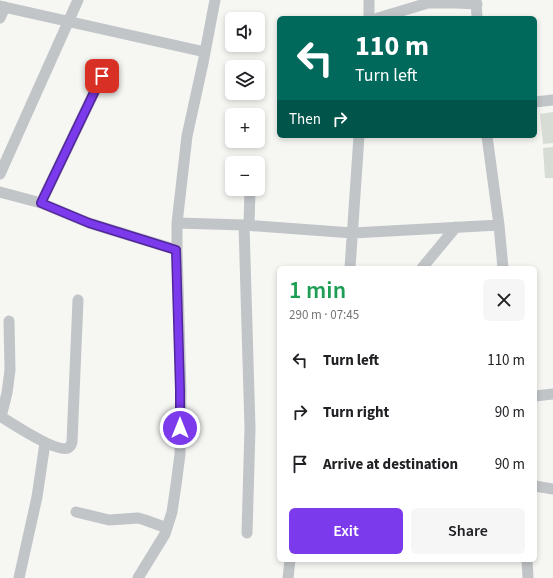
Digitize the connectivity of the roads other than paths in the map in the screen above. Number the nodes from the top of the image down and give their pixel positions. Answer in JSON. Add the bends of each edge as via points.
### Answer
{"nodes":[{"id":1,"x":78,"y":0,"type":"edge"},
{"id":2,"x":215,"y":0,"type":"edge"},
{"id":3,"x":369,"y":0,"type":"edge"},
{"id":4,"x":477,"y":2,"type":"edge"},
{"id":5,"x":3,"y":7,"type":"edge"},
{"id":6,"x":369,"y":16,"type":"edge"},
{"id":7,"x":385,"y":16,"type":"edge"},
{"id":8,"x":477,"y":16,"type":"edge"},
{"id":9,"x":0,"y":18,"type":"edge"},
{"id":10,"x":69,"y":21,"type":"junction"},
{"id":11,"x":205,"y":52,"type":"junction"},
{"id":12,"x":102,"y":76,"type":"dead end"},
{"id":13,"x":553,"y":100,"type":"edge"},
{"id":14,"x":537,"y":102,"type":"edge"},
{"id":15,"x":359,"y":138,"type":"edge"},
{"id":16,"x":487,"y":138,"type":"edge"},
{"id":17,"x":0,"y":174,"type":"edge"},
{"id":18,"x":0,"y":192,"type":"edge"},
{"id":19,"x":249,"y":196,"type":"edge"},
{"id":20,"x":41,"y":203,"type":"junction"},
{"id":21,"x":177,"y":223,"type":"junction"},
{"id":22,"x":246,"y":225,"type":"junction"},
{"id":23,"x":498,"y":225,"type":"junction"},
{"id":24,"x":456,"y":227,"type":"junction"},
{"id":25,"x":353,"y":233,"type":"junction"},
{"id":26,"x":176,"y":250,"type":"junction"},
{"id":27,"x":350,"y":266,"type":"edge"},
{"id":28,"x":424,"y":266,"type":"edge"},
{"id":29,"x":503,"y":266,"type":"edge"},
{"id":30,"x":78,"y":300,"type":"dead end"},
{"id":31,"x":9,"y":321,"type":"dead end"},
{"id":32,"x":553,"y":394,"type":"edge"},
{"id":33,"x":537,"y":396,"type":"edge"},
{"id":34,"x":0,"y":416,"type":"edge"},
{"id":35,"x":45,"y":443,"type":"junction"},
{"id":36,"x":537,"y":486,"type":"edge"},
{"id":37,"x":553,"y":489,"type":"edge"},
{"id":38,"x":76,"y":512,"type":"dead end"},
{"id":39,"x":167,"y":528,"type":"junction"},
{"id":40,"x":247,"y":533,"type":"dead end"},
{"id":41,"x":290,"y":562,"type":"edge"},
{"id":42,"x":527,"y":562,"type":"edge"},
{"id":43,"x":19,"y":578,"type":"edge"},
{"id":44,"x":138,"y":578,"type":"edge"},
{"id":45,"x":288,"y":578,"type":"edge"},
{"id":46,"x":528,"y":578,"type":"edge"}],
"edges":[{"from":1,"to":10,"type":"street"},
{"from":2,"to":11,"type":"street"},
{"from":3,"to":6,"type":"street"},
{"from":4,"to":7,"type":"street","via":[[428,3]]},
{"from":4,"to":8,"type":"street"},
{"from":5,"to":9,"type":"street"},
{"from":5,"to":10,"type":"street"},
{"from":10,"to":11,"type":"street"},
{"from":10,"to":17,"type":"street"},
{"from":11,"to":21,"type":"street","via":[[187,136]]},
{"from":12,"to":20,"type":"street"},
{"from":13,"to":14,"type":"street"},
{"from":15,"to":25,"type":"street"},
{"from":16,"to":23,"type":"street"},
{"from":18,"to":20,"type":"street"},
{"from":19,"to":22,"type":"street"},
{"from":20,"to":26,"type":"street","via":[[89,223]]},
{"from":21,"to":22,"type":"street"},
{"from":21,"to":26,"type":"street"},
{"from":22,"to":25,"type":"street"},
{"from":22,"to":40,"type":"street","via":[[250,428]]},
{"from":23,"to":24,"type":"street"},
{"from":23,"to":29,"type":"street"},
{"from":24,"to":25,"type":"street"},
{"from":24,"to":28,"type":"street"},
{"from":25,"to":27,"type":"street"},
{"from":26,"to":39,"type":"street","via":[[180,454],[172,512]]},
{"from":30,"to":35,"type":"street","via":[[72,442],[68,448]]},
{"from":31,"to":34,"type":"street","via":[[10,370]]},
{"from":32,"to":33,"type":"street"},
{"from":34,"to":35,"type":"street"},
{"from":35,"to":43,"type":"street","via":[[37,497]]},
{"from":36,"to":37,"type":"street"},
{"from":38,"to":39,"type":"street","via":[[109,520],[138,518]]},
{"from":39,"to":44,"type":"street"},
{"from":41,"to":45,"type":"street"},
{"from":42,"to":46,"type":"street"}]}
